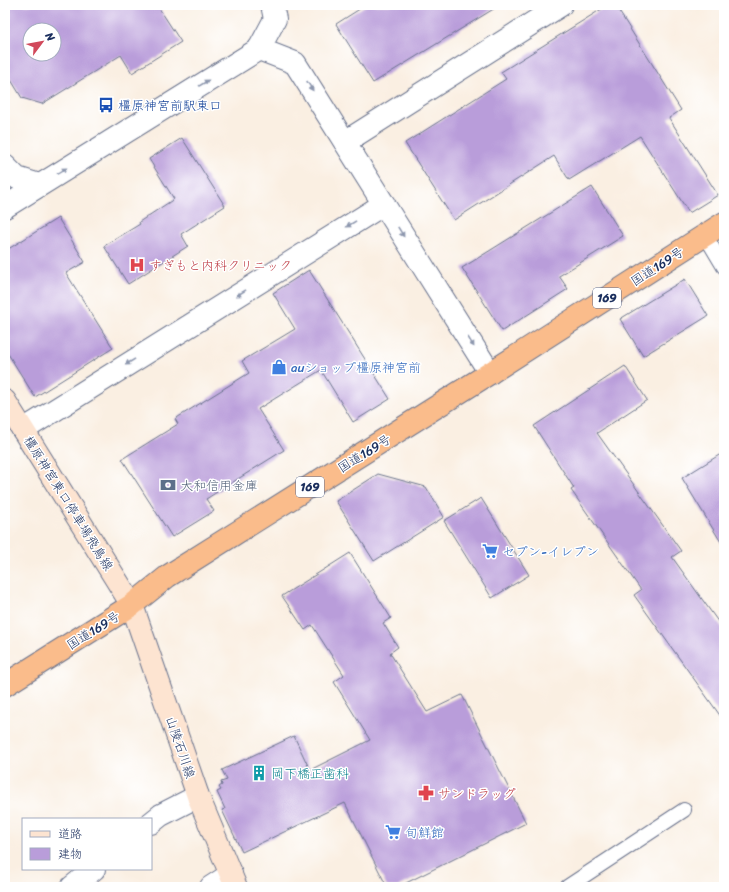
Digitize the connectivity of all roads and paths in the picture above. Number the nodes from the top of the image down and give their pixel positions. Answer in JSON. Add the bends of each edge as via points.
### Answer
{"nodes":[{"id":1,"x":272,"y":5,"type":"edge"},
{"id":2,"x":561,"y":5,"type":"edge"},
{"id":3,"x":259,"y":49,"type":"junction"},
{"id":4,"x":345,"y":142,"type":"junction"},
{"id":5,"x":5,"y":166,"type":"edge"},
{"id":6,"x":40,"y":185,"type":"junction"},
{"id":7,"x":384,"y":204,"type":"junction"},
{"id":8,"x":5,"y":207,"type":"edge"},
{"id":9,"x":724,"y":223,"type":"edge"},
{"id":10,"x":704,"y":235,"type":"junction"},
{"id":11,"x":724,"y":267,"type":"edge"},
{"id":12,"x":490,"y":373,"type":"junction"},
{"id":13,"x":5,"y":401,"type":"edge"},
{"id":14,"x":23,"y":430,"type":"junction"},
{"id":15,"x":132,"y":605,"type":"junction"},
{"id":16,"x":5,"y":685,"type":"edge"},
{"id":17,"x":198,"y":796,"type":"junction"},
{"id":18,"x":684,"y":810,"type":"dead end"},
{"id":19,"x":152,"y":822,"type":"edge"},
{"id":20,"x":93,"y":870,"type":"edge"},
{"id":21,"x":234,"y":881,"type":"edge"},
{"id":22,"x":72,"y":887,"type":"edge"},
{"id":23,"x":211,"y":887,"type":"edge"},
{"id":24,"x":567,"y":887,"type":"edge"}],
"edges":[{"from":1,"to":3,"type":"street","via":[[275,19]]},
{"from":2,"to":4,"type":"street"},
{"from":3,"to":4,"type":"street","one_way":true,"via":[[295,63]]},
{"from":6,"to":3,"type":"street","one_way":true},
{"from":4,"to":7,"type":"street"},
{"from":5,"to":6,"type":"street","via":[[18,178]]},
{"from":6,"to":8,"type":"street"},
{"from":7,"to":12,"type":"street","one_way":true},
{"from":7,"to":14,"type":"street","one_way":true},
{"from":9,"to":10,"type":"highway","name":"国道169号","number":"169"},
{"from":10,"to":11,"type":"lane"},
{"from":10,"to":12,"type":"highway","name":"国道169号","number":"169"},
{"from":12,"to":15,"type":"highway","name":"国道169号","number":"169","via":[[168,576]]},
{"from":13,"to":14,"type":"main road","name":"橿原神宮東口停車場飛鳥線"},
{"from":14,"to":15,"type":"main road","name":"橿原神宮東口停車場飛鳥線"},
{"from":15,"to":16,"type":"highway","name":"国道169号","number":"169"},
{"from":15,"to":17,"type":"main road","name":"山陵石川線"},
{"from":17,"to":19,"type":"street"},
{"from":17,"to":21,"type":"main road","name":"山陵石川線"},
{"from":18,"to":24,"type":"lane"},
{"from":20,"to":22,"type":"street"},
{"from":21,"to":23,"type":"street"}]}
